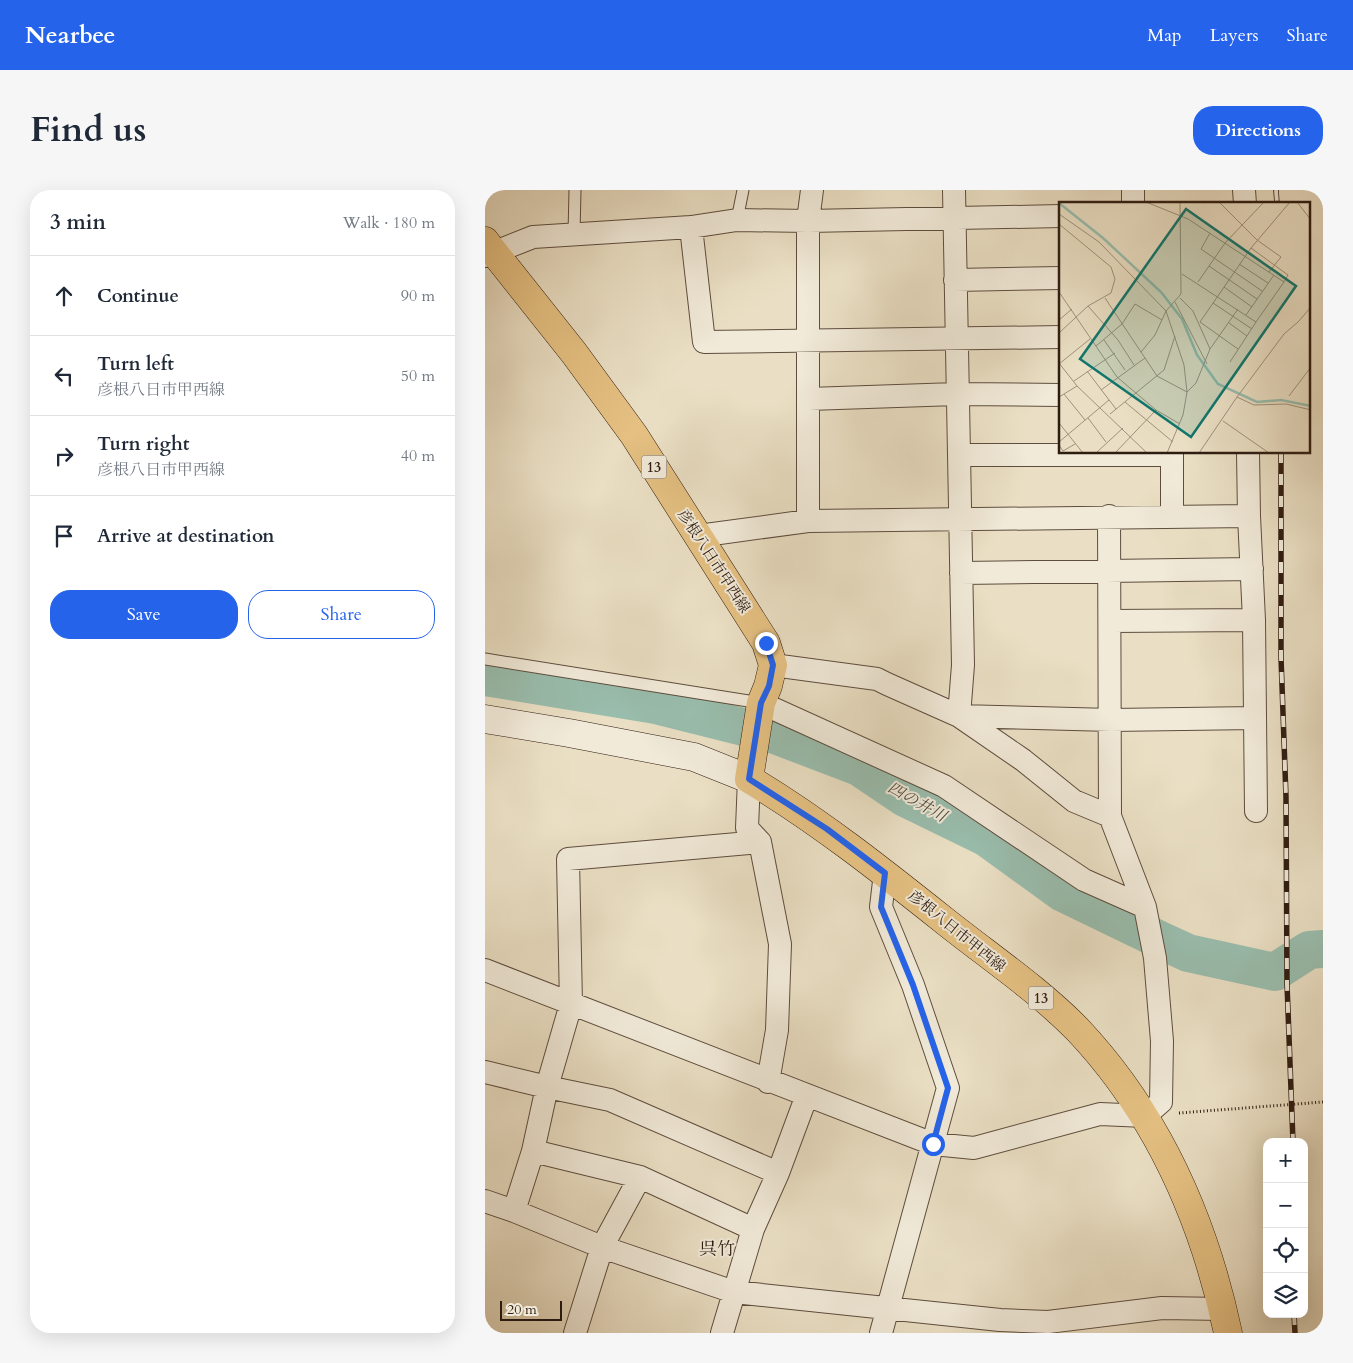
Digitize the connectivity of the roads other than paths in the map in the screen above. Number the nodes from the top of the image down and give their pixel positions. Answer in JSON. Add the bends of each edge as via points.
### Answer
{"nodes":[{"id":1,"x":575,"y":190,"type":"edge"},
{"id":2,"x":743,"y":190,"type":"edge"},
{"id":3,"x":812,"y":190,"type":"edge"},
{"id":4,"x":954,"y":190,"type":"edge"},
{"id":5,"x":1059,"y":216,"type":"edge"},
{"id":6,"x":953,"y":218,"type":"junction"},
{"id":7,"x":737,"y":220,"type":"junction"},
{"id":8,"x":808,"y":221,"type":"junction"},
{"id":9,"x":691,"y":227,"type":"junction"},
{"id":10,"x":574,"y":234,"type":"junction"},
{"id":11,"x":488,"y":250,"type":"edge"},
{"id":12,"x":1059,"y":278,"type":"edge"},
{"id":13,"x":955,"y":280,"type":"junction"},
{"id":14,"x":955,"y":337,"type":"junction"},
{"id":15,"x":1059,"y":337,"type":"edge"},
{"id":16,"x":808,"y":341,"type":"junction"},
{"id":17,"x":956,"y":394,"type":"junction"},
{"id":18,"x":1059,"y":395,"type":"edge"},
{"id":19,"x":809,"y":399,"type":"junction"},
{"id":20,"x":1172,"y":454,"type":"edge"},
{"id":21,"x":1248,"y":454,"type":"edge"},
{"id":22,"x":959,"y":455,"type":"junction"},
{"id":23,"x":1109,"y":516,"type":"junction"},
{"id":24,"x":1173,"y":516,"type":"junction"},
{"id":25,"x":1249,"y":516,"type":"junction"},
{"id":26,"x":959,"y":518,"type":"junction"},
{"id":27,"x":808,"y":521,"type":"junction"},
{"id":28,"x":698,"y":536,"type":"junction"},
{"id":29,"x":1252,"y":569,"type":"junction"},
{"id":30,"x":1108,"y":571,"type":"junction"},
{"id":31,"x":961,"y":573,"type":"junction"},
{"id":32,"x":1254,"y":620,"type":"junction"},
{"id":33,"x":1111,"y":621,"type":"junction"},
{"id":34,"x":485,"y":659,"type":"edge"},
{"id":35,"x":773,"y":665,"type":"junction"},
{"id":36,"x":760,"y":708,"type":"junction"},
{"id":37,"x":959,"y":716,"type":"junction"},
{"id":38,"x":1255,"y":718,"type":"junction"},
{"id":39,"x":485,"y":719,"type":"edge"},
{"id":40,"x":1111,"y":720,"type":"junction"},
{"id":41,"x":751,"y":766,"type":"junction"},
{"id":42,"x":1256,"y":811,"type":"dead end"},
{"id":43,"x":1111,"y":816,"type":"junction"},
{"id":44,"x":760,"y":842,"type":"junction"},
{"id":45,"x":885,"y":873,"type":"junction"},
{"id":46,"x":1146,"y":911,"type":"junction"},
{"id":47,"x":485,"y":970,"type":"edge"},
{"id":48,"x":571,"y":1004,"type":"junction"},
{"id":49,"x":485,"y":1072,"type":"edge"},
{"id":50,"x":768,"y":1082,"type":"junction"},
{"id":51,"x":547,"y":1087,"type":"junction"},
{"id":52,"x":807,"y":1095,"type":"junction"},
{"id":53,"x":1145,"y":1116,"type":"junction"},
{"id":54,"x":933,"y":1144,"type":"junction"},
{"id":55,"x":533,"y":1151,"type":"junction"},
{"id":56,"x":779,"y":1172,"type":"junction"},
{"id":57,"x":640,"y":1177,"type":"junction"},
{"id":58,"x":485,"y":1202,"type":"edge"},
{"id":59,"x":515,"y":1211,"type":"junction"},
{"id":60,"x":753,"y":1229,"type":"junction"},
{"id":61,"x":602,"y":1247,"type":"junction"},
{"id":62,"x":734,"y":1292,"type":"junction"},
{"id":63,"x":888,"y":1308,"type":"junction"},
{"id":64,"x":1225,"y":1321,"type":"edge"},
{"id":65,"x":1048,"y":1328,"type":"edge"},
{"id":66,"x":575,"y":1333,"type":"edge"},
{"id":67,"x":722,"y":1333,"type":"edge"},
{"id":68,"x":881,"y":1333,"type":"edge"}],
"edges":[{"from":1,"to":10,"type":"lane"},
{"from":2,"to":7,"type":"lane"},
{"from":3,"to":8,"type":"street"},
{"from":4,"to":6,"type":"street"},
{"from":5,"to":6,"type":"street"},
{"from":6,"to":8,"type":"street"},
{"from":6,"to":13,"type":"street"},
{"from":7,"to":8,"type":"street"},
{"from":7,"to":9,"type":"street"},
{"from":8,"to":16,"type":"street"},
{"from":9,"to":10,"type":"street"},
{"from":9,"to":16,"type":"street","via":[[704,342]]},
{"from":10,"to":11,"type":"street","via":[[533,237]]},
{"from":11,"to":28,"type":"main road","name":"彦根八日市甲西線","number":"13","via":[[574,353],[634,435]]},
{"from":12,"to":13,"type":"street"},
{"from":13,"to":14,"type":"street"},
{"from":14,"to":15,"type":"street"},
{"from":14,"to":16,"type":"street"},
{"from":14,"to":17,"type":"street"},
{"from":16,"to":19,"type":"street"},
{"from":17,"to":18,"type":"street"},
{"from":17,"to":19,"type":"street"},
{"from":17,"to":22,"type":"street"},
{"from":19,"to":27,"type":"street"},
{"from":20,"to":22,"type":"street"},
{"from":20,"to":24,"type":"street"},
{"from":21,"to":25,"type":"street"},
{"from":22,"to":26,"type":"street"},
{"from":23,"to":24,"type":"street"},
{"from":23,"to":26,"type":"street"},
{"from":23,"to":30,"type":"street"},
{"from":24,"to":25,"type":"street"},
{"from":25,"to":29,"type":"street"},
{"from":26,"to":27,"type":"street"},
{"from":26,"to":31,"type":"street"},
{"from":27,"to":28,"type":"street"},
{"from":28,"to":35,"type":"main road","name":"彦根八日市甲西線","number":"13","via":[[766,643]]},
{"from":29,"to":30,"type":"street"},
{"from":29,"to":32,"type":"street"},
{"from":30,"to":31,"type":"street"},
{"from":30,"to":33,"type":"street"},
{"from":31,"to":37,"type":"street","via":[[963,665]]},
{"from":32,"to":33,"type":"street"},
{"from":32,"to":38,"type":"street"},
{"from":33,"to":40,"type":"street"},
{"from":34,"to":36,"type":"lane"},
{"from":35,"to":36,"type":"main road"},
{"from":35,"to":37,"type":"street","via":[[877,680]]},
{"from":36,"to":41,"type":"main road"},
{"from":36,"to":46,"type":"street","via":[[944,786],[1084,880]]},
{"from":37,"to":40,"type":"street"},
{"from":37,"to":43,"type":"street","via":[[1023,760],[1074,801]]},
{"from":38,"to":40,"type":"street"},
{"from":38,"to":42,"type":"street"},
{"from":39,"to":41,"type":"street"},
{"from":40,"to":43,"type":"street"},
{"from":41,"to":44,"type":"street","via":[[747,828]]},
{"from":41,"to":45,"type":"main road","name":"彦根八日市甲西線","number":"13"},
{"from":43,"to":46,"type":"street"},
{"from":44,"to":48,"type":"street","via":[[569,859]]},
{"from":44,"to":50,"type":"street","via":[[780,944],[777,1030]]},
{"from":45,"to":53,"type":"main road","name":"彦根八日市甲西線","number":"13","via":[[1077,1030]]},
{"from":45,"to":54,"type":"street","via":[[881,907],[913,985],[948,1088]]},
{"from":46,"to":53,"type":"street","via":[[1155,958],[1162,1041],[1161,1102]]},
{"from":47,"to":48,"type":"street"},
{"from":48,"to":50,"type":"street"},
{"from":48,"to":51,"type":"street"},
{"from":49,"to":51,"type":"street"},
{"from":50,"to":52,"type":"street"},
{"from":51,"to":55,"type":"street"},
{"from":51,"to":56,"type":"street","via":[[610,1100]]},
{"from":52,"to":54,"type":"street"},
{"from":52,"to":56,"type":"street"},
{"from":53,"to":54,"type":"street","via":[[1100,1114],[974,1148]]},
{"from":53,"to":64,"type":"main road","name":"彦根八日市甲西線","number":"13","via":[[1190,1203],[1206,1248]]},
{"from":54,"to":63,"type":"street"},
{"from":55,"to":57,"type":"street"},
{"from":55,"to":59,"type":"street"},
{"from":56,"to":60,"type":"street"},
{"from":57,"to":60,"type":"street"},
{"from":57,"to":61,"type":"street"},
{"from":58,"to":59,"type":"street"},
{"from":59,"to":61,"type":"street"},
{"from":60,"to":62,"type":"street"},
{"from":61,"to":62,"type":"street"},
{"from":61,"to":66,"type":"street"},
{"from":62,"to":63,"type":"street"},
{"from":62,"to":67,"type":"street"},
{"from":63,"to":65,"type":"street"},
{"from":63,"to":68,"type":"street"},
{"from":64,"to":65,"type":"street","via":[[1162,1308]]}]}
